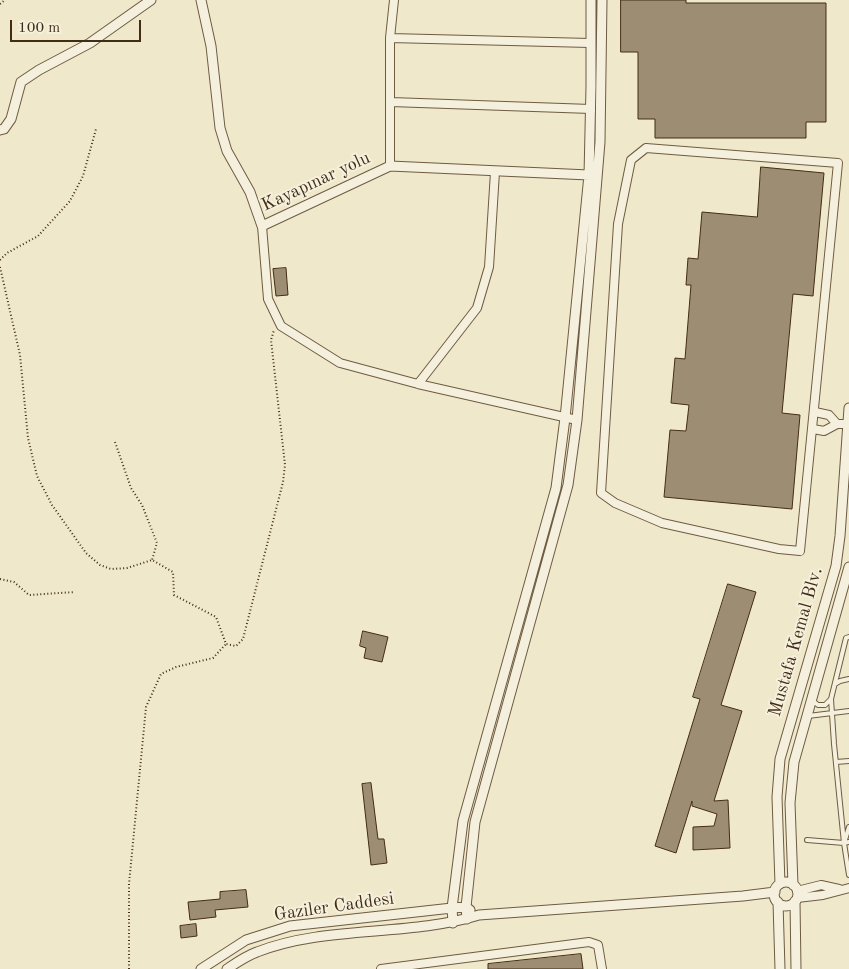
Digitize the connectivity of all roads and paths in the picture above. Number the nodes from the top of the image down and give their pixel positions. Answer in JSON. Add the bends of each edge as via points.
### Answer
{"nodes":[{"id":1,"x":5,"y":0,"type":"edge"},
{"id":2,"x":151,"y":0,"type":"edge"},
{"id":3,"x":201,"y":0,"type":"edge"},
{"id":4,"x":394,"y":0,"type":"edge"},
{"id":5,"x":591,"y":0,"type":"edge"},
{"id":6,"x":602,"y":0,"type":"edge"},
{"id":7,"x":0,"y":4,"type":"edge"},
{"id":8,"x":390,"y":38,"type":"junction"},
{"id":9,"x":590,"y":43,"type":"junction"},
{"id":10,"x":391,"y":102,"type":"junction"},
{"id":11,"x":591,"y":109,"type":"junction"},
{"id":12,"x":96,"y":129,"type":"dead end"},
{"id":13,"x":0,"y":130,"type":"edge"},
{"id":14,"x":390,"y":166,"type":"junction"},
{"id":15,"x":495,"y":172,"type":"junction"},
{"id":16,"x":589,"y":175,"type":"junction"},
{"id":17,"x":262,"y":226,"type":"junction"},
{"id":18,"x":0,"y":260,"type":"edge"},
{"id":19,"x":0,"y":267,"type":"edge"},
{"id":20,"x":278,"y":318,"type":"junction"},
{"id":21,"x":418,"y":384,"type":"junction"},
{"id":22,"x":849,"y":408,"type":"edge"},
{"id":23,"x":815,"y":412,"type":"junction"},
{"id":24,"x":565,"y":418,"type":"junction"},
{"id":25,"x":577,"y":420,"type":"junction"},
{"id":26,"x":837,"y":424,"type":"junction"},
{"id":27,"x":848,"y":424,"type":"edge"},
{"id":28,"x":813,"y":429,"type":"junction"},
{"id":29,"x":115,"y":442,"type":"dead end"},
{"id":30,"x":152,"y":560,"type":"junction"},
{"id":31,"x":849,"y":567,"type":"edge"},
{"id":32,"x":0,"y":579,"type":"edge"},
{"id":33,"x":75,"y":592,"type":"dead end"},
{"id":34,"x":849,"y":637,"type":"edge"},
{"id":35,"x":226,"y":644,"type":"junction"},
{"id":36,"x":849,"y":679,"type":"edge"},
{"id":37,"x":835,"y":684,"type":"junction"},
{"id":38,"x":812,"y":698,"type":"junction"},
{"id":39,"x":832,"y":699,"type":"junction"},
{"id":40,"x":849,"y":711,"type":"edge"},
{"id":41,"x":832,"y":713,"type":"junction"},
{"id":42,"x":806,"y":716,"type":"junction"},
{"id":43,"x":849,"y":761,"type":"edge"},
{"id":44,"x":836,"y":762,"type":"junction"},
{"id":45,"x":849,"y":827,"type":"edge"},
{"id":46,"x":807,"y":840,"type":"dead end"},
{"id":47,"x":847,"y":843,"type":"edge"},
{"id":48,"x":849,"y":874,"type":"edge"},
{"id":49,"x":845,"y":889,"type":"edge"},
{"id":50,"x":777,"y":894,"type":"junction"},
{"id":51,"x":796,"y":894,"type":"junction"},
{"id":52,"x":466,"y":907,"type":"junction"},
{"id":53,"x":452,"y":908,"type":"junction"},
{"id":54,"x":479,"y":916,"type":"junction"},
{"id":55,"x":467,"y":919,"type":"junction"},
{"id":56,"x":453,"y":922,"type":"junction"},
{"id":57,"x":129,"y":969,"type":"edge"},
{"id":58,"x":200,"y":969,"type":"edge"},
{"id":59,"x":227,"y":969,"type":"edge"},
{"id":60,"x":380,"y":969,"type":"edge"},
{"id":61,"x":602,"y":969,"type":"edge"},
{"id":62,"x":780,"y":969,"type":"edge"},
{"id":63,"x":796,"y":969,"type":"edge"}],
"edges":[{"from":1,"to":7,"type":"path"},
{"from":2,"to":13,"type":"street","via":[[90,43],[21,82],[11,119]]},
{"from":3,"to":17,"type":"street","name":"Kayapınar yolu","via":[[211,46],[220,128],[227,151],[250,192]]},
{"from":4,"to":8,"type":"street"},
{"from":5,"to":9,"type":"street"},
{"from":6,"to":25,"type":"street","via":[[600,142]]},
{"from":8,"to":9,"type":"street"},
{"from":8,"to":10,"type":"street"},
{"from":9,"to":11,"type":"street"},
{"from":10,"to":11,"type":"street"},
{"from":10,"to":14,"type":"street"},
{"from":11,"to":16,"type":"street"},
{"from":12,"to":18,"type":"path","via":[[83,176],[70,201],[38,236]]},
{"from":14,"to":15,"type":"street","name":"Kayapınar yolu"},
{"from":14,"to":17,"type":"street","name":"Kayapınar yolu"},
{"from":15,"to":16,"type":"street","name":"Kayapınar yolu"},
{"from":15,"to":21,"type":"street","via":[[489,267],[477,308]]},
{"from":16,"to":24,"type":"street"},
{"from":17,"to":20,"type":"street","via":[[268,299]]},
{"from":19,"to":30,"type":"path","via":[[20,355],[28,438],[36,476],[86,553],[100,565],[111,569],[127,568]]},
{"from":20,"to":21,"type":"street","via":[[281,326],[340,362]]},
{"from":20,"to":35,"type":"path","via":[[271,340],[286,465],[243,638],[236,646]]},
{"from":21,"to":24,"type":"street"},
{"from":22,"to":27,"type":"street","name":"Mustafa Kemal Blv."},
{"from":23,"to":26,"type":"street","via":[[829,415]]},
{"from":23,"to":28,"type":"street"},
{"from":23,"to":28,"type":"street","via":[[838,163],[646,148],[631,160],[618,224],[601,493],[615,503],[662,523],[800,551]]},
{"from":24,"to":25,"type":"street"},
{"from":24,"to":53,"type":"street","via":[[556,488],[463,821]]},
{"from":25,"to":52,"type":"street","via":[[568,485],[476,822]]},
{"from":26,"to":27,"type":"street"},
{"from":26,"to":28,"type":"street","via":[[824,431]]},
{"from":27,"to":50,"type":"street","name":"Mustafa Kemal Blv.","via":[[836,566],[780,759]]},
{"from":29,"to":30,"type":"path","via":[[131,488],[142,505],[157,544]]},
{"from":30,"to":35,"type":"path","via":[[173,572],[174,595],[216,617]]},
{"from":31,"to":38,"type":"street","name":"Mustafa Kemal Blv."},
{"from":32,"to":33,"type":"path","via":[[14,582],[29,596]]},
{"from":34,"to":37,"type":"lane","via":[[846,638]]},
{"from":35,"to":57,"type":"path","via":[[213,658],[161,674],[146,707],[129,884]]},
{"from":36,"to":37,"type":"lane"},
{"from":37,"to":39,"type":"lane"},
{"from":38,"to":39,"type":"lane","via":[[818,706]]},
{"from":38,"to":42,"type":"street","name":"Mustafa Kemal Blv."},
{"from":39,"to":41,"type":"lane"},
{"from":40,"to":41,"type":"lane"},
{"from":41,"to":42,"type":"lane"},
{"from":41,"to":44,"type":"lane"},
{"from":42,"to":51,"type":"street","name":"Mustafa Kemal Blv.","via":[[794,762],[790,803]]},
{"from":43,"to":44,"type":"lane"},
{"from":44,"to":47,"type":"lane"},
{"from":45,"to":47,"type":"lane"},
{"from":46,"to":47,"type":"lane"},
{"from":47,"to":48,"type":"lane"},
{"from":49,"to":51,"type":"street","via":[[823,895]]},
{"from":50,"to":51,"type":"street","via":[[789,905]]},
{"from":50,"to":51,"type":"street","via":[[786,882]]},
{"from":50,"to":54,"type":"street","name":"Gaziler Caddesi"},
{"from":50,"to":62,"type":"street","name":"Mustafa Kemal Blv."},
{"from":51,"to":63,"type":"street","name":"Mustafa Kemal Blv."},
{"from":52,"to":53,"type":"street","name":"Gaziler Caddesi"},
{"from":52,"to":54,"type":"street"},
{"from":52,"to":55,"type":"street"},
{"from":53,"to":56,"type":"street"},
{"from":53,"to":58,"type":"street","name":"Gaziler Caddesi","via":[[290,926],[246,940]]},
{"from":54,"to":55,"type":"street","name":"Gaziler Caddesi"},
{"from":55,"to":56,"type":"street","name":"Gaziler Caddesi"},
{"from":56,"to":59,"type":"street","name":"Gaziler Caddesi","via":[[301,940],[255,952]]},
{"from":60,"to":61,"type":"street","via":[[589,942],[598,945]]}]}
